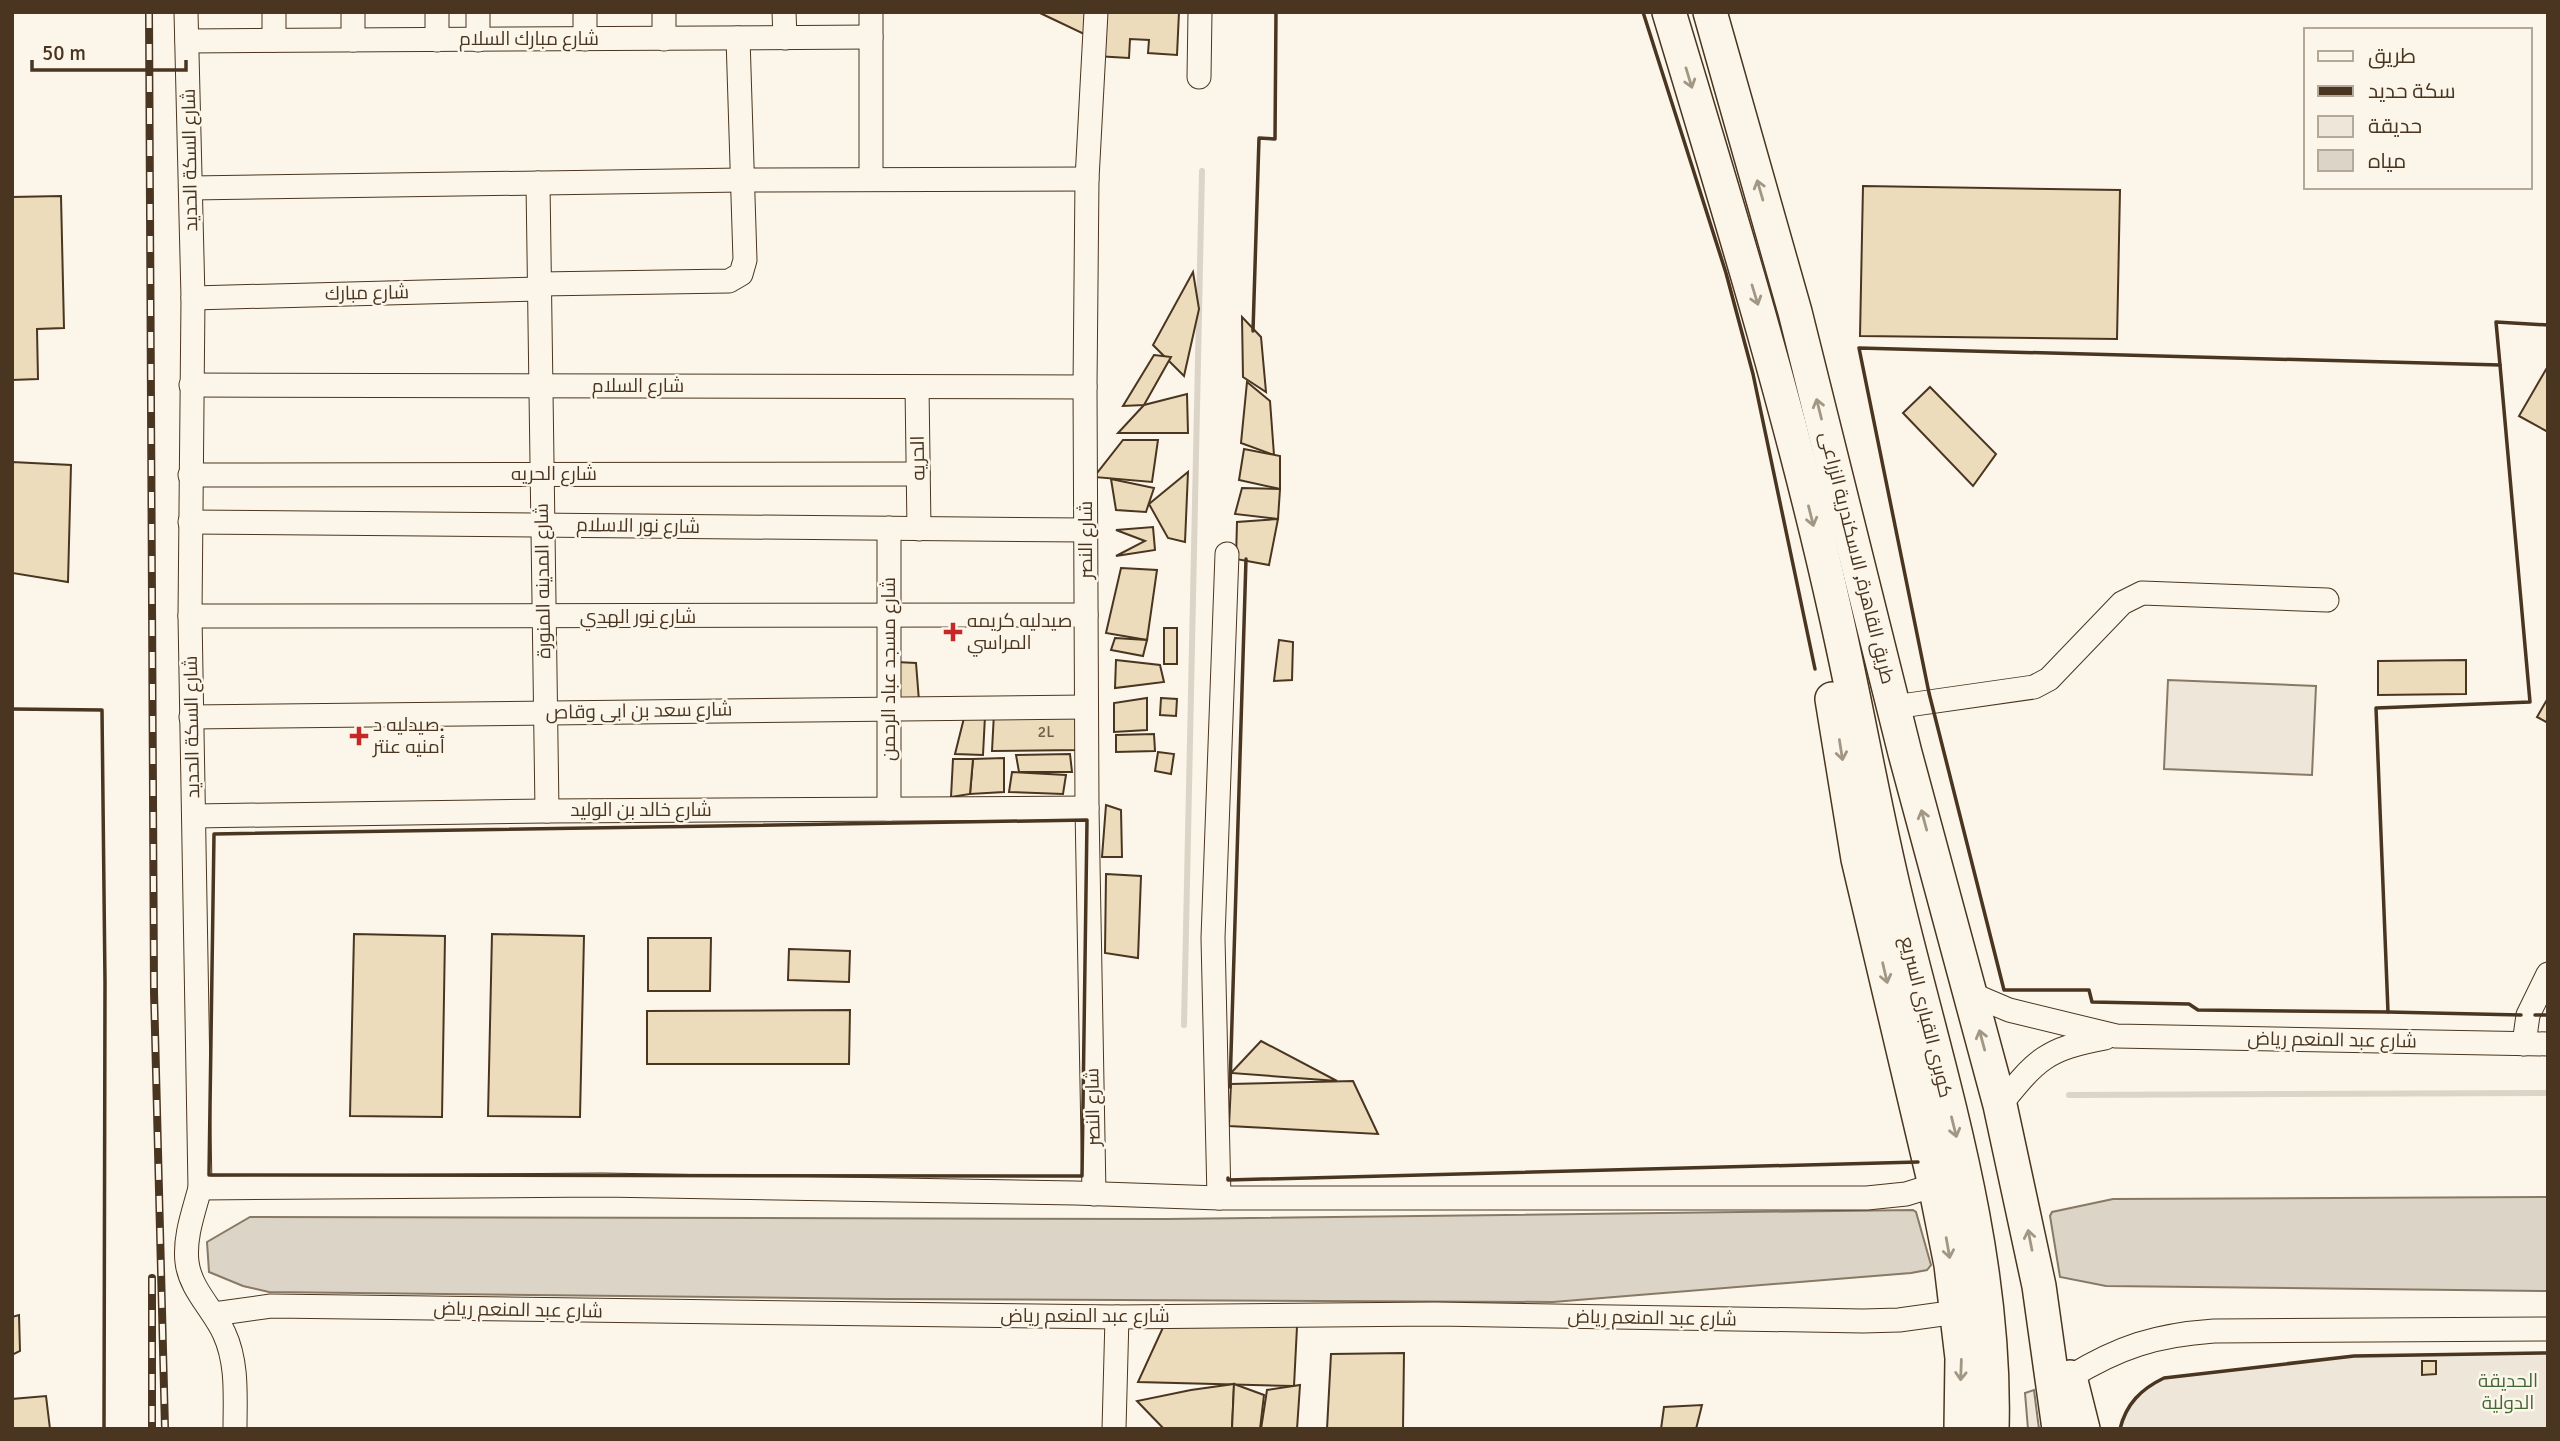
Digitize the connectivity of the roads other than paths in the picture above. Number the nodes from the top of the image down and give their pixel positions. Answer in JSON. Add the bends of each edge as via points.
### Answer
{"nodes":[{"id":1,"x":186,"y":12,"type":"edge"},
{"id":2,"x":274,"y":12,"type":"edge"},
{"id":3,"x":353,"y":12,"type":"edge"},
{"id":4,"x":437,"y":12,"type":"edge"},
{"id":5,"x":478,"y":12,"type":"edge"},
{"id":6,"x":585,"y":12,"type":"edge"},
{"id":7,"x":664,"y":12,"type":"edge"},
{"id":8,"x":784,"y":12,"type":"edge"},
{"id":9,"x":871,"y":12,"type":"edge"},
{"id":10,"x":1096,"y":12,"type":"edge"},
{"id":11,"x":1200,"y":12,"type":"edge"},
{"id":12,"x":1669,"y":12,"type":"edge"},
{"id":13,"x":1710,"y":12,"type":"edge"},
{"id":14,"x":871,"y":37,"type":"junction"},
{"id":15,"x":664,"y":38,"type":"junction"},
{"id":16,"x":738,"y":38,"type":"junction"},
{"id":17,"x":785,"y":38,"type":"junction"},
{"id":18,"x":585,"y":39,"type":"junction"},
{"id":19,"x":274,"y":40,"type":"junction"},
{"id":20,"x":353,"y":40,"type":"junction"},
{"id":21,"x":437,"y":40,"type":"junction"},
{"id":22,"x":478,"y":40,"type":"junction"},
{"id":23,"x":187,"y":41,"type":"junction"},
{"id":24,"x":1199,"y":78,"type":"dead end"},
{"id":25,"x":1087,"y":178,"type":"junction"},
{"id":26,"x":871,"y":179,"type":"junction"},
{"id":27,"x":742,"y":180,"type":"junction"},
{"id":28,"x":538,"y":183,"type":"junction"},
{"id":29,"x":191,"y":188,"type":"junction"},
{"id":30,"x":540,"y":286,"type":"junction"},
{"id":31,"x":193,"y":298,"type":"junction"},
{"id":32,"x":191,"y":385,"type":"junction"},
{"id":33,"x":541,"y":386,"type":"junction"},
{"id":34,"x":917,"y":387,"type":"junction"},
{"id":35,"x":1085,"y":387,"type":"junction"},
{"id":36,"x":542,"y":474,"type":"junction"},
{"id":37,"x":918,"y":474,"type":"junction"},
{"id":38,"x":190,"y":475,"type":"junction"},
{"id":39,"x":190,"y":522,"type":"junction"},
{"id":40,"x":543,"y":525,"type":"junction"},
{"id":41,"x":889,"y":528,"type":"junction"},
{"id":42,"x":919,"y":528,"type":"junction"},
{"id":43,"x":1085,"y":530,"type":"junction"},
{"id":44,"x":1227,"y":554,"type":"dead end"},
{"id":45,"x":2327,"y":600,"type":"dead end"},
{"id":46,"x":1835,"y":609,"type":"junction"},
{"id":47,"x":1086,"y":615,"type":"junction"},
{"id":48,"x":190,"y":617,"type":"junction"},
{"id":49,"x":544,"y":617,"type":"junction"},
{"id":50,"x":889,"y":617,"type":"junction"},
{"id":51,"x":1087,"y":707,"type":"junction"},
{"id":52,"x":1894,"y":707,"type":"junction"},
{"id":53,"x":889,"y":708,"type":"junction"},
{"id":54,"x":545,"y":712,"type":"junction"},
{"id":55,"x":191,"y":717,"type":"junction"},
{"id":56,"x":1087,"y":808,"type":"junction"},
{"id":57,"x":889,"y":809,"type":"junction"},
{"id":58,"x":547,"y":811,"type":"junction"},
{"id":59,"x":194,"y":817,"type":"junction"},
{"id":60,"x":2548,"y":974,"type":"edge"},
{"id":61,"x":1969,"y":993,"type":"junction"},
{"id":62,"x":2116,"y":1036,"type":"junction"},
{"id":63,"x":2524,"y":1044,"type":"junction"},
{"id":64,"x":2548,"y":1044,"type":"edge"},
{"id":65,"x":2000,"y":1105,"type":"junction"},
{"id":66,"x":1936,"y":1185,"type":"junction"},
{"id":67,"x":200,"y":1188,"type":"junction"},
{"id":68,"x":1094,"y":1194,"type":"junction"},
{"id":69,"x":1219,"y":1198,"type":"junction"},
{"id":70,"x":2039,"y":1286,"type":"junction"},
{"id":71,"x":1972,"y":1313,"type":"junction"},
{"id":72,"x":214,"y":1314,"type":"junction"},
{"id":73,"x":1117,"y":1317,"type":"junction"},
{"id":74,"x":2548,"y":1329,"type":"edge"},
{"id":75,"x":2070,"y":1377,"type":"junction"},
{"id":76,"x":235,"y":1429,"type":"edge"},
{"id":77,"x":1114,"y":1429,"type":"edge"},
{"id":78,"x":1961,"y":1429,"type":"edge"},
{"id":79,"x":1992,"y":1429,"type":"edge"},
{"id":80,"x":2059,"y":1429,"type":"edge"},
{"id":81,"x":2083,"y":1429,"type":"edge"}],
"edges":[{"from":1,"to":23,"type":"street","name":"شارع السكة الحديد"},
{"from":2,"to":19,"type":"street"},
{"from":3,"to":20,"type":"street"},
{"from":4,"to":21,"type":"street"},
{"from":5,"to":22,"type":"street"},
{"from":6,"to":18,"type":"street"},
{"from":7,"to":15,"type":"street"},
{"from":8,"to":17,"type":"street"},
{"from":9,"to":14,"type":"street"},
{"from":10,"to":25,"type":"street","name":"شارع النصر"},
{"from":11,"to":24,"type":"street"},
{"from":12,"to":46,"type":"highway","name":"طريق القاهرة, الاسكندرية الزراعى","one_way":true,"via":[[1760,311]]},
{"from":52,"to":13,"type":"highway","name":"طريق القاهرة, الاسكندرية الزراعى","one_way":true,"via":[[1795,312]]},
{"from":14,"to":17,"type":"street","name":"شارع مبارك السلام"},
{"from":14,"to":26,"type":"street"},
{"from":15,"to":16,"type":"street","name":"شارع مبارك السلام"},
{"from":15,"to":18,"type":"street","name":"شارع مبارك السلام"},
{"from":16,"to":17,"type":"street","name":"شارع مبارك السلام"},
{"from":16,"to":27,"type":"street"},
{"from":18,"to":22,"type":"street","name":"شارع مبارك السلام"},
{"from":19,"to":20,"type":"street","name":"شارع مبارك السلام"},
{"from":19,"to":23,"type":"street","name":"شارع مبارك السلام"},
{"from":20,"to":21,"type":"street","name":"شارع مبارك السلام"},
{"from":21,"to":22,"type":"street","name":"شارع مبارك السلام"},
{"from":23,"to":29,"type":"street","name":"شارع السكة الحديد"},
{"from":25,"to":26,"type":"street"},
{"from":25,"to":35,"type":"street","name":"شارع النصر"},
{"from":26,"to":27,"type":"street"},
{"from":27,"to":28,"type":"street"},
{"from":27,"to":30,"type":"street","name":"شارع مبارك","via":[[745,260],[741,274],[729,281]]},
{"from":28,"to":29,"type":"street"},
{"from":28,"to":30,"type":"street","name":"شارع المدينه المنورة"},
{"from":29,"to":31,"type":"street","name":"شارع السكة الحديد"},
{"from":30,"to":31,"type":"street","name":"شارع مبارك"},
{"from":30,"to":33,"type":"street","name":"شارع المدينه المنورة"},
{"from":31,"to":32,"type":"street","name":"شارع السكة الحديد"},
{"from":32,"to":33,"type":"street","name":"شارع السلام"},
{"from":32,"to":38,"type":"street","name":"شارع السكة الحديد"},
{"from":33,"to":34,"type":"street","name":"شارع السلام"},
{"from":33,"to":36,"type":"street","name":"شارع المدينه المنورة"},
{"from":34,"to":35,"type":"street","name":"شارع السلام"},
{"from":34,"to":37,"type":"street","name":"الحريه"},
{"from":35,"to":43,"type":"street","name":"شارع النصر"},
{"from":36,"to":37,"type":"street","name":"شارع الحريه"},
{"from":36,"to":38,"type":"street","name":"شارع الحريه"},
{"from":36,"to":40,"type":"street","name":"شارع المدينه المنورة"},
{"from":37,"to":42,"type":"street","name":"الحريه"},
{"from":38,"to":39,"type":"street","name":"شارع السكة الحديد"},
{"from":39,"to":40,"type":"street","name":"شارع نور الاسلام"},
{"from":39,"to":48,"type":"street","name":"شارع السكة الحديد"},
{"from":40,"to":41,"type":"street","name":"شارع نور الاسلام"},
{"from":40,"to":49,"type":"street","name":"شارع المدينه المنورة"},
{"from":41,"to":42,"type":"street","name":"شارع نور الاسلام"},
{"from":41,"to":50,"type":"street","name":"شارع مسجد عباد الرحمن"},
{"from":42,"to":43,"type":"street","name":"شارع نور الاسلام"},
{"from":43,"to":47,"type":"street","name":"شارع النصر"},
{"from":44,"to":69,"type":"street","via":[[1213,938]]},
{"from":45,"to":52,"type":"street","via":[[2142,593],[2122,603],[2049,679],[2034,687]]},
{"from":46,"to":66,"type":"highway","one_way":true,"via":[[1831,687],[1858,859]]},
{"from":46,"to":71,"type":"highway","name":"كوبرى القبارى السريع","one_way":true,"via":[[1895,895],[1970,1200]]},
{"from":47,"to":50,"type":"street","name":"شارع نور الهدي"},
{"from":47,"to":51,"type":"street","name":"شارع النصر"},
{"from":48,"to":49,"type":"street","name":"شارع نور الهدي"},
{"from":48,"to":55,"type":"street","name":"شارع السكة الحديد"},
{"from":49,"to":50,"type":"street","name":"شارع نور الهدي"},
{"from":49,"to":54,"type":"street","name":"شارع المدينه المنورة"},
{"from":50,"to":53,"type":"street","name":"شارع مسجد عباد الرحمن"},
{"from":51,"to":53,"type":"street","name":"شارع سعد بن ابى وقاص"},
{"from":51,"to":56,"type":"street","name":"شارع النصر"},
{"from":61,"to":52,"type":"highway","name":"طريق القاهرة, الاسكندرية الزراعى","one_way":true},
{"from":53,"to":54,"type":"street","name":"شارع سعد بن ابى وقاص"},
{"from":53,"to":57,"type":"street","name":"شارع مسجد عباد الرحمن"},
{"from":54,"to":55,"type":"street","name":"شارع سعد بن ابى وقاص"},
{"from":54,"to":58,"type":"street","name":"شارع المدينه المنورة"},
{"from":55,"to":59,"type":"street","name":"شارع السكة الحديد"},
{"from":56,"to":57,"type":"street","name":"شارع خالد بن الوليد"},
{"from":56,"to":68,"type":"street","name":"شارع النصر"},
{"from":57,"to":58,"type":"street","name":"شارع خالد بن الوليد"},
{"from":58,"to":59,"type":"street","name":"شارع خالد بن الوليد"},
{"from":59,"to":67,"type":"street","name":"شارع السكة الحديد"},
{"from":60,"to":63,"type":"street","via":[[2528,1015]]},
{"from":61,"to":62,"type":"street","name":"شارع عبد المنعم رياض","via":[[2009,1010]]},
{"from":65,"to":61,"type":"highway","name":"طريق القاهرة, الاسكندرية الزراعى","one_way":true},
{"from":62,"to":63,"type":"street","name":"شارع عبد المنعم رياض"},
{"from":62,"to":65,"type":"street","name":"شارع عبد المنعم رياض","via":[[2053,1052],[2029,1070]]},
{"from":63,"to":64,"type":"street","name":"شارع عبد المنعم رياض"},
{"from":70,"to":65,"type":"highway","one_way":true},
{"from":66,"to":69,"type":"street","via":[[1867,1198]]},
{"from":66,"to":71,"type":"highway","one_way":true,"via":[[1951,1265]]},
{"from":67,"to":68,"type":"street","via":[[602,1185]]},
{"from":67,"to":72,"type":"street","name":"شارع السكة الحديد","via":[[186,1247],[187,1264],[191,1280]]},
{"from":68,"to":69,"type":"street"},
{"from":70,"to":75,"type":"highway"},
{"from":70,"to":80,"type":"highway"},
{"from":71,"to":73,"type":"street","name":"شارع عبد المنعم رياض","via":[[1863,1321],[1435,1314]]},
{"from":71,"to":78,"type":"highway","one_way":true,"via":[[1962,1358]]},
{"from":71,"to":79,"type":"highway","name":"كوبرى القبارى السريع","via":[[1993,1386]]},
{"from":72,"to":73,"type":"street","name":"شارع عبد المنعم رياض","via":[[271,1306]]},
{"from":72,"to":76,"type":"street","name":"شارع السكة الحديد","via":[[232,1358]]},
{"from":73,"to":77,"type":"street"},
{"from":74,"to":75,"type":"street","via":[[2177,1334],[2125,1347]]},
{"from":75,"to":81,"type":"highway"}]}
